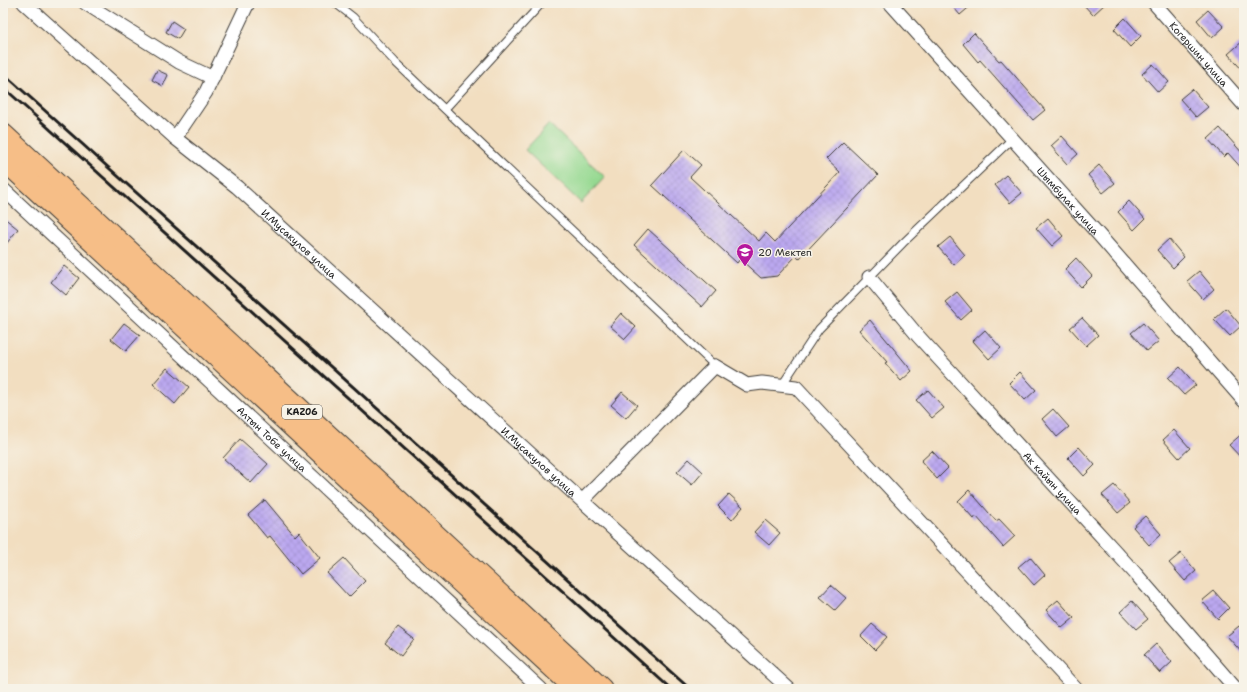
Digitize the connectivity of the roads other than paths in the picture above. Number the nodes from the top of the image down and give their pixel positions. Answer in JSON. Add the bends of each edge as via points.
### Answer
{"nodes":[{"id":1,"x":24,"y":3,"type":"edge"},
{"id":2,"x":85,"y":3,"type":"edge"},
{"id":3,"x":248,"y":3,"type":"edge"},
{"id":4,"x":335,"y":3,"type":"edge"},
{"id":5,"x":542,"y":3,"type":"edge"},
{"id":6,"x":890,"y":3,"type":"edge"},
{"id":7,"x":1154,"y":3,"type":"edge"},
{"id":8,"x":213,"y":78,"type":"junction"},
{"id":9,"x":1244,"y":105,"type":"edge"},
{"id":10,"x":445,"y":109,"type":"junction"},
{"id":11,"x":3,"y":135,"type":"edge"},
{"id":12,"x":176,"y":138,"type":"junction"},
{"id":13,"x":1012,"y":139,"type":"junction"},
{"id":14,"x":3,"y":158,"type":"edge"},
{"id":15,"x":3,"y":189,"type":"edge"},
{"id":16,"x":869,"y":277,"type":"junction"},
{"id":17,"x":715,"y":366,"type":"junction"},
{"id":18,"x":782,"y":385,"type":"junction"},
{"id":19,"x":1244,"y":401,"type":"edge"},
{"id":20,"x":583,"y":500,"type":"junction"},
{"id":21,"x":542,"y":689,"type":"edge"},
{"id":22,"x":577,"y":689,"type":"edge"},
{"id":23,"x":601,"y":689,"type":"edge"},
{"id":24,"x":789,"y":689,"type":"edge"},
{"id":25,"x":1076,"y":689,"type":"edge"},
{"id":26,"x":1236,"y":689,"type":"edge"}],
"edges":[{"from":1,"to":12,"type":"street","name":"И.Мусакулов улица"},
{"from":2,"to":8,"type":"street","via":[[179,62]]},
{"from":3,"to":8,"type":"street"},
{"from":4,"to":10,"type":"lane","via":[[353,17],[395,62]]},
{"from":5,"to":10,"type":"lane"},
{"from":6,"to":13,"type":"street","name":"Шымбулак улица"},
{"from":7,"to":9,"type":"street","name":"Когершин улица"},
{"from":8,"to":12,"type":"street"},
{"from":10,"to":17,"type":"lane"},
{"from":11,"to":23,"type":"highway","number":"KАZ06"},
{"from":12,"to":20,"type":"street","name":"И.Мусакулов улица","via":[[237,187]]},
{"from":13,"to":16,"type":"lane"},
{"from":13,"to":19,"type":"street","name":"Шымбулак улица"},
{"from":14,"to":22,"type":"highway","number":"KАZ06"},
{"from":15,"to":21,"type":"street","name":"Алтын Тобе улица"},
{"from":16,"to":18,"type":"lane","via":[[819,329]]},
{"from":16,"to":26,"type":"street","name":"Ак кайын улица","via":[[918,336],[1135,573]]},
{"from":17,"to":18,"type":"street","via":[[747,385]]},
{"from":17,"to":20,"type":"street","name":"И.Мусакулов улица"},
{"from":18,"to":25,"type":"street","via":[[796,387]]},
{"from":20,"to":24,"type":"street","name":"И.Мусакулов улица"}]}
